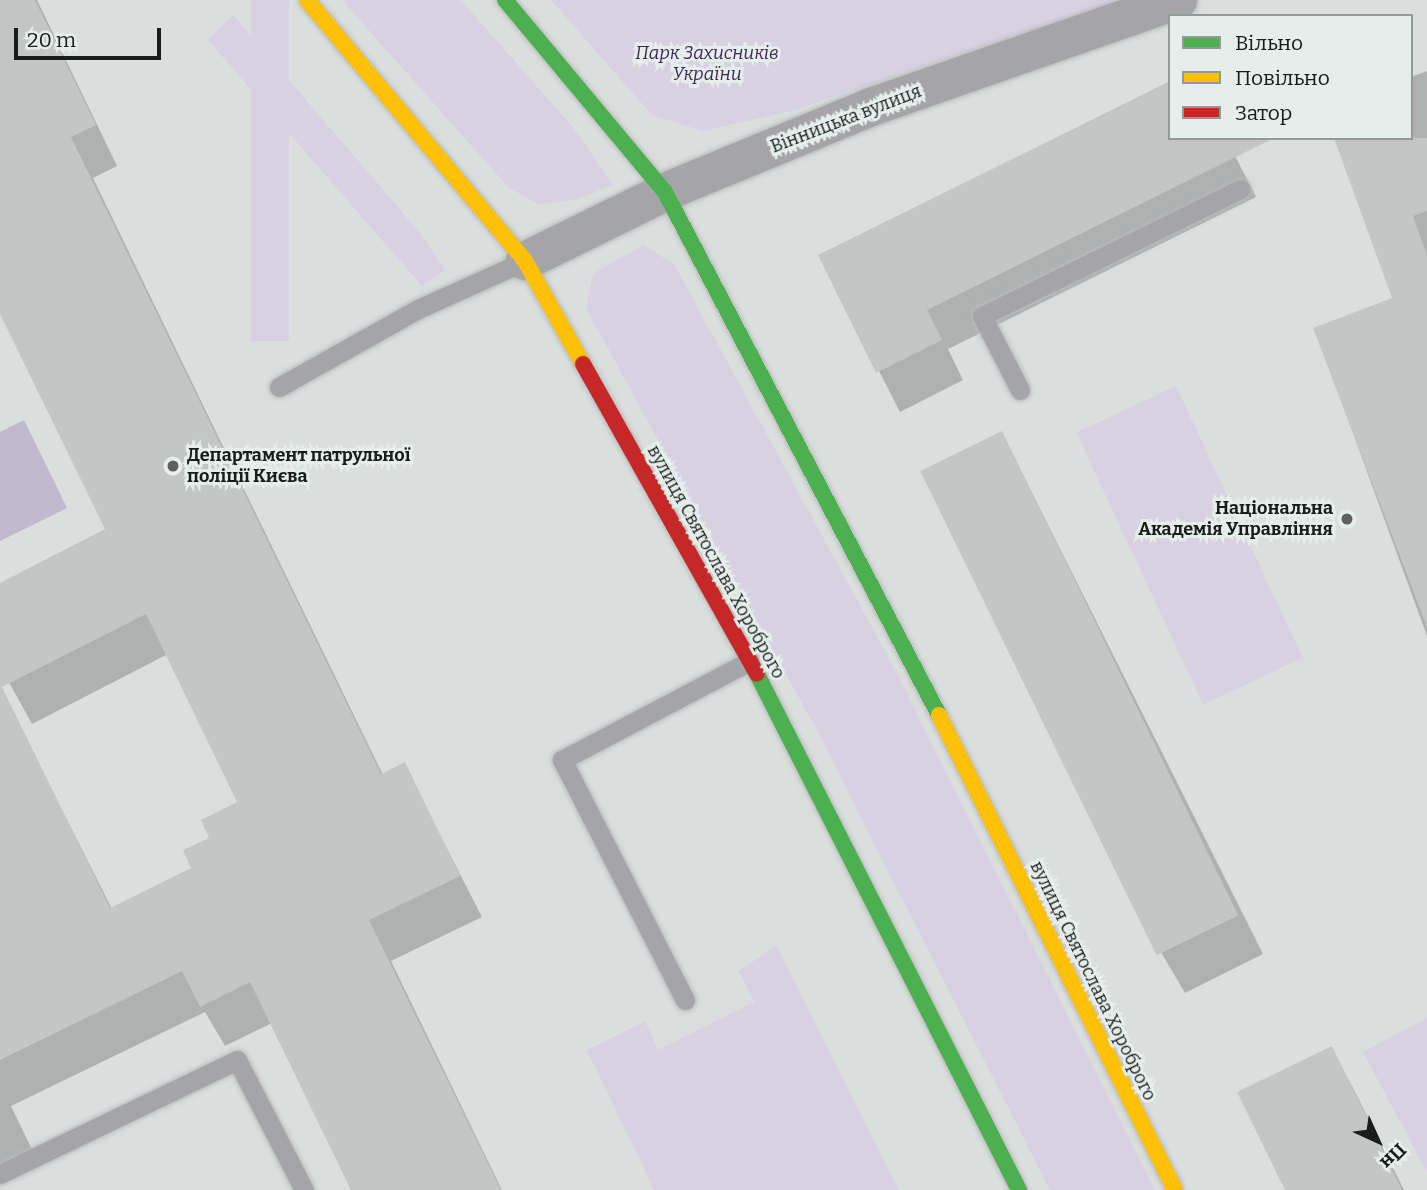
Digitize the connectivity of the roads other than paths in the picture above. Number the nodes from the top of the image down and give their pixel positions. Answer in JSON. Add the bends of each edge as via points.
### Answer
{"nodes":[{"id":1,"x":307,"y":0,"type":"edge"},
{"id":2,"x":505,"y":0,"type":"edge"},
{"id":3,"x":1178,"y":0,"type":"edge"},
{"id":4,"x":1240,"y":189,"type":"dead end"},
{"id":5,"x":665,"y":192,"type":"junction"},
{"id":6,"x":525,"y":261,"type":"junction"},
{"id":7,"x":279,"y":387,"type":"dead end"},
{"id":8,"x":1020,"y":390,"type":"dead end"},
{"id":9,"x":750,"y":661,"type":"junction"},
{"id":10,"x":685,"y":1000,"type":"dead end"},
{"id":11,"x":0,"y":1174,"type":"edge"},
{"id":12,"x":304,"y":1190,"type":"edge"},
{"id":13,"x":1019,"y":1190,"type":"edge"},
{"id":14,"x":1175,"y":1190,"type":"edge"}],
"edges":[{"from":1,"to":6,"type":"main road","name":"вулиця Святослава Хороброго"},
{"from":2,"to":5,"type":"main road","name":"вулиця Святослава Хороброго"},
{"from":3,"to":5,"type":"street","name":"Вінницька вулиця","via":[[874,106]]},
{"from":4,"to":8,"type":"lane","via":[[982,316]]},
{"from":5,"to":6,"type":"street","name":"Вінницька вулиця"},
{"from":5,"to":14,"type":"main road","name":"вулиця Святослава Хороброго","via":[[920,676]]},
{"from":6,"to":7,"type":"lane","via":[[449,293]]},
{"from":6,"to":9,"type":"main road","name":"вулиця Святослава Хороброго"},
{"from":9,"to":10,"type":"lane","via":[[562,760]]},
{"from":9,"to":13,"type":"main road","name":"вулиця Святослава Хороброго"},
{"from":11,"to":12,"type":"lane","via":[[237,1060]]}]}
